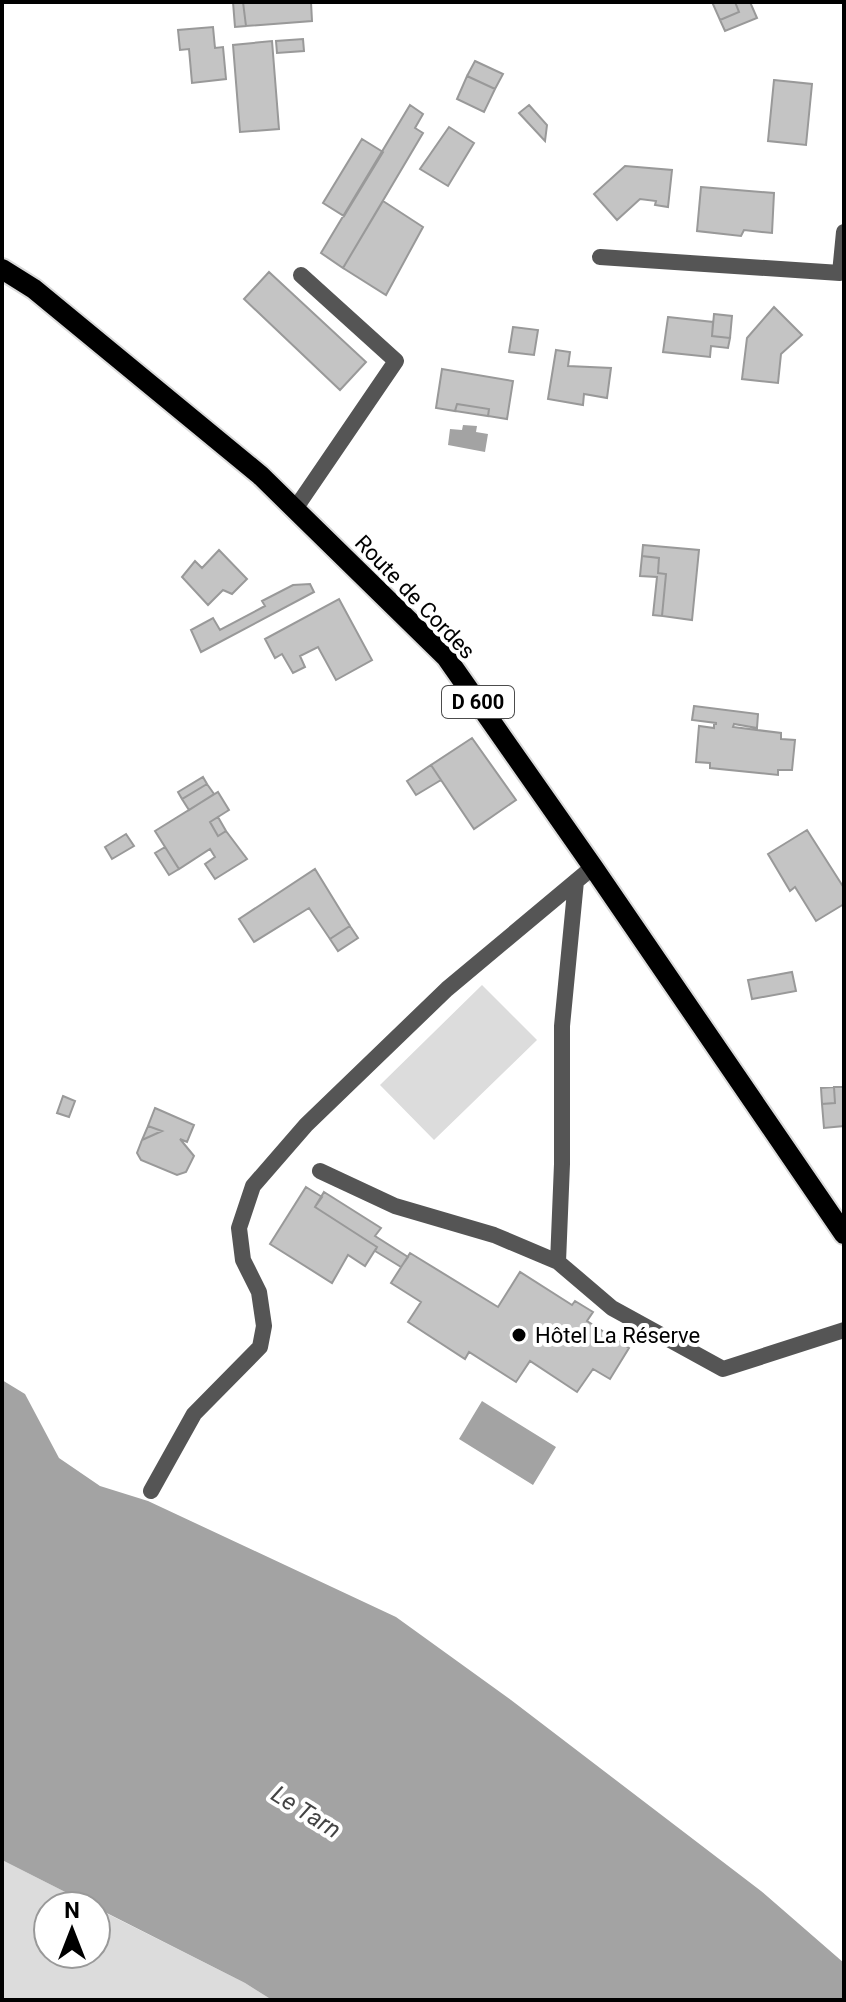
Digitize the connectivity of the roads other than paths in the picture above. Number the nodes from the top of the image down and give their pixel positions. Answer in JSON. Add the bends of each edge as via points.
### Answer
{"nodes":[{"id":1,"x":844,"y":232,"type":"edge"},
{"id":2,"x":600,"y":257,"type":"dead end"},
{"id":3,"x":2,"y":269,"type":"edge"},
{"id":4,"x":301,"y":275,"type":"dead end"},
{"id":5,"x":295,"y":509,"type":"junction"},
{"id":6,"x":593,"y":867,"type":"junction"},
{"id":7,"x":576,"y":881,"type":"junction"},
{"id":8,"x":320,"y":1171,"type":"dead end"},
{"id":9,"x":844,"y":1234,"type":"edge"},
{"id":10,"x":558,"y":1262,"type":"junction"},
{"id":11,"x":844,"y":1330,"type":"edge"},
{"id":12,"x":151,"y":1491,"type":"dead end"}],
"edges":[{"from":1,"to":2,"type":"street","via":[[840,273]]},
{"from":3,"to":5,"type":"main road","name":"Route de Cordes","number":"D 600","via":[[70,318]]},
{"from":4,"to":5,"type":"street","via":[[396,361]]},
{"from":5,"to":6,"type":"main road","name":"Route de Cordes","number":"D 600","via":[[446,657]]},
{"from":6,"to":7,"type":"street"},
{"from":6,"to":9,"type":"main road","name":"Route de Cordes","number":"D 600"},
{"from":7,"to":10,"type":"street","via":[[562,1026]]},
{"from":7,"to":12,"type":"street","via":[[447,989],[306,1125],[253,1186],[239,1228],[243,1260],[259,1292],[264,1326],[260,1347],[194,1414]]},
{"from":8,"to":10,"type":"street","via":[[395,1206],[494,1235]]},
{"from":10,"to":11,"type":"street","via":[[612,1308],[723,1369]]}]}
